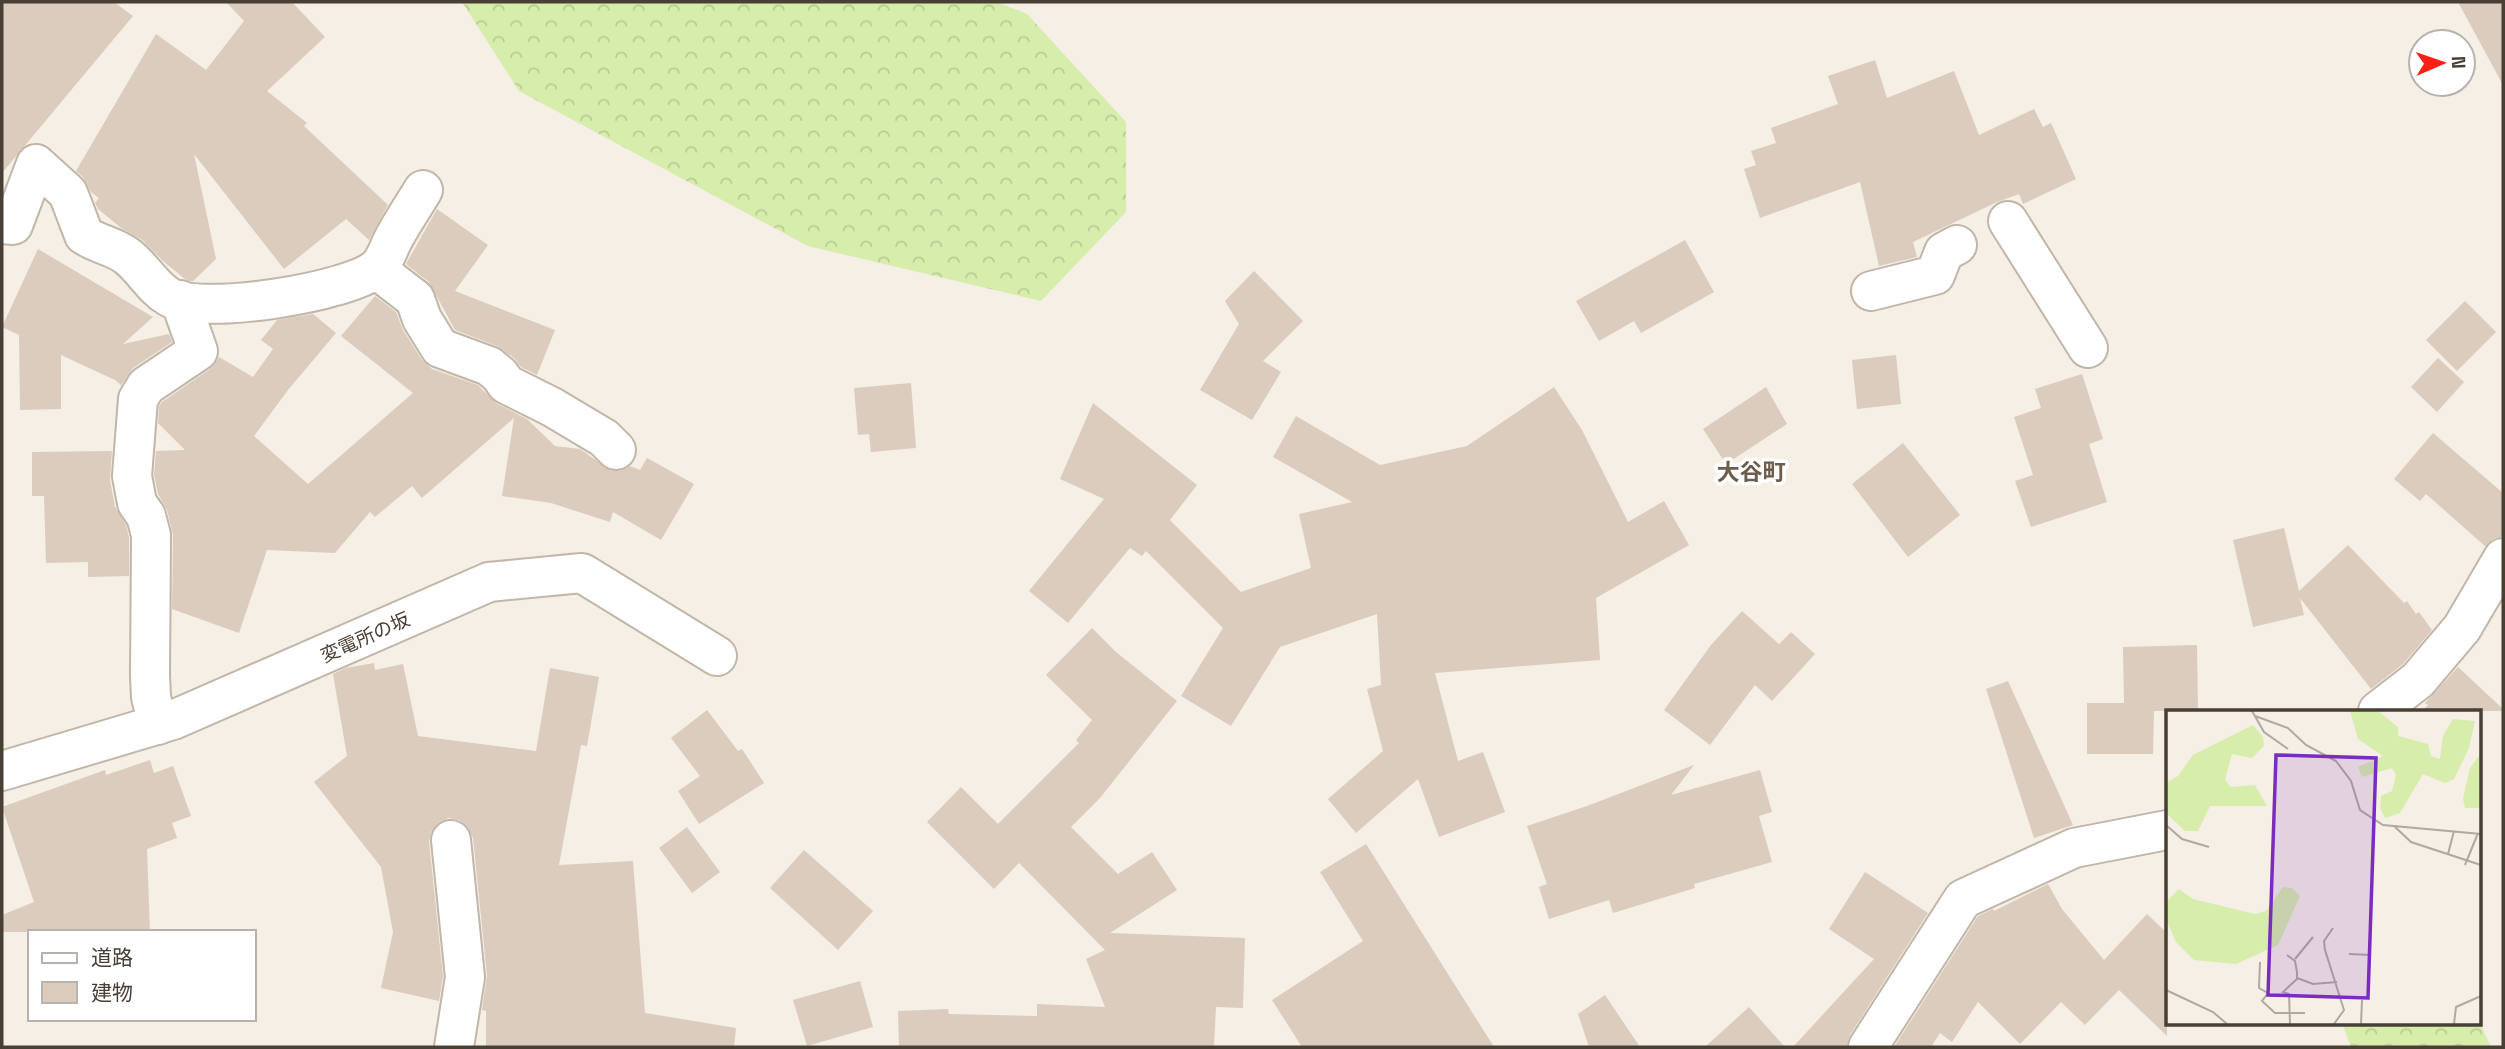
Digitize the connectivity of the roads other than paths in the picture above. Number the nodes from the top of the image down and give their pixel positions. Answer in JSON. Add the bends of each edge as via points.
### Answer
{"nodes":[{"id":1,"x":423,"y":190,"type":"dead end"},
{"id":2,"x":2008,"y":221,"type":"dead end"},
{"id":3,"x":2,"y":224,"type":"edge"},
{"id":4,"x":1957,"y":245,"type":"dead end"},
{"id":5,"x":376,"y":269,"type":"junction"},
{"id":6,"x":1871,"y":291,"type":"dead end"},
{"id":7,"x":180,"y":300,"type":"junction"},
{"id":8,"x":2088,"y":348,"type":"dead end"},
{"id":9,"x":616,"y":450,"type":"dead end"},
{"id":10,"x":2503,"y":558,"type":"edge"},
{"id":11,"x":717,"y":656,"type":"dead end"},
{"id":12,"x":2379,"y":710,"type":"edge"},
{"id":13,"x":158,"y":725,"type":"junction"},
{"id":14,"x":2,"y":771,"type":"edge"},
{"id":15,"x":2166,"y":830,"type":"edge"},
{"id":16,"x":451,"y":840,"type":"dead end"},
{"id":17,"x":454,"y":1047,"type":"edge"},
{"id":18,"x":1868,"y":1047,"type":"edge"}],
"edges":[{"from":1,"to":5,"type":"street"},
{"from":2,"to":8,"type":"street"},
{"from":3,"to":7,"type":"street","via":[[13,226],[36,164],[68,193],[84,235],[126,255],[158,287]]},
{"from":4,"to":6,"type":"street","via":[[1944,253],[1935,275]]},
{"from":5,"to":7,"type":"street","via":[[362,278],[314,292],[247,303]]},
{"from":5,"to":9,"type":"street","via":[[415,299],[440,348],[489,366],[506,384],[604,438]]},
{"from":7,"to":13,"type":"street","via":[[198,351],[141,393],[132,476],[137,503],[151,535],[150,676]]},
{"from":10,"to":12,"type":"street","via":[[2462,628],[2418,680]]},
{"from":11,"to":13,"type":"street","name":"変電所の坂","via":[[582,573],[489,582]]},
{"from":13,"to":14,"type":"street","name":"変電所の坂"},
{"from":15,"to":18,"type":"street","via":[[2074,848],[1964,899]]},
{"from":16,"to":17,"type":"street","via":[[465,978]]}]}
